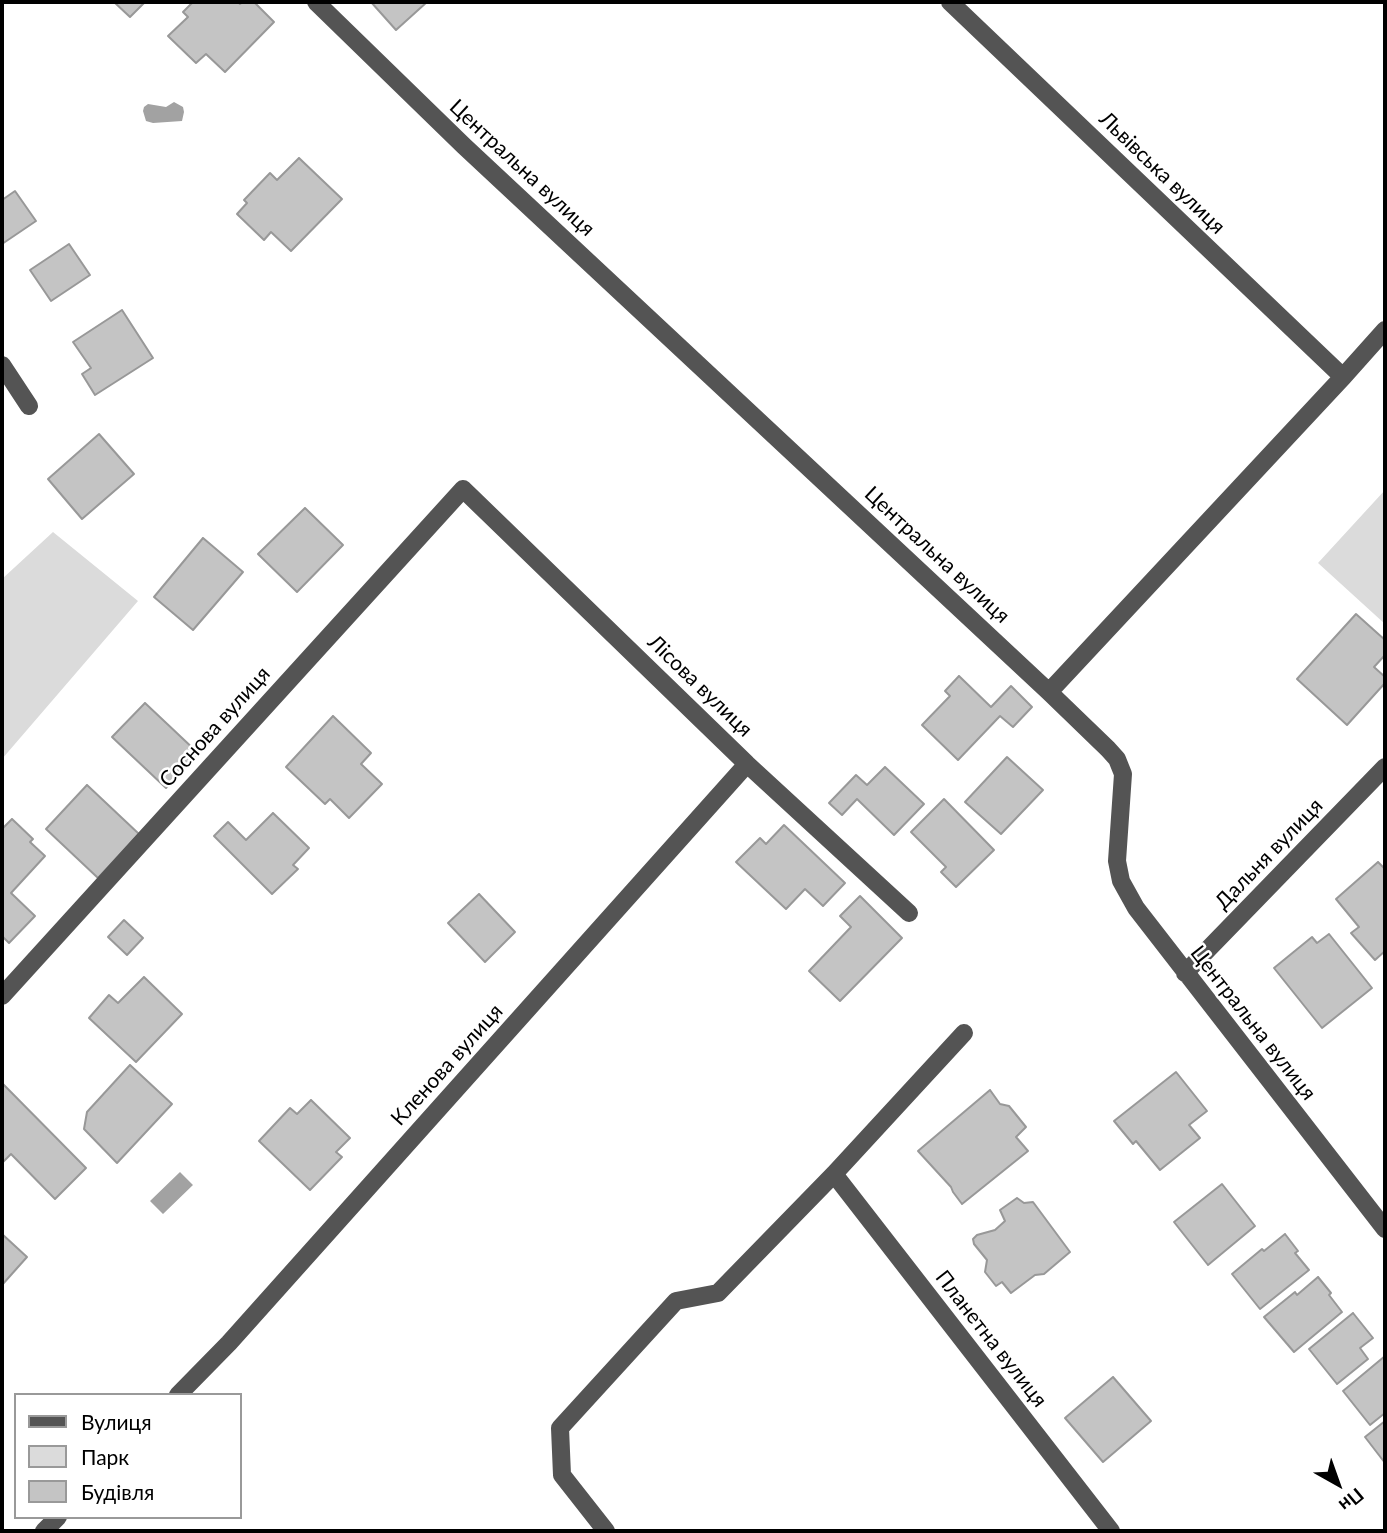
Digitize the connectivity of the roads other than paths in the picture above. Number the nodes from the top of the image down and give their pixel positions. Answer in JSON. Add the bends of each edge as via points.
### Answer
{"nodes":[{"id":1,"x":316,"y":2,"type":"edge"},
{"id":2,"x":950,"y":2,"type":"edge"},
{"id":3,"x":1385,"y":330,"type":"edge"},
{"id":4,"x":2,"y":365,"type":"edge"},
{"id":5,"x":1343,"y":377,"type":"junction"},
{"id":6,"x":29,"y":406,"type":"dead end"},
{"id":7,"x":463,"y":489,"type":"joint"},
{"id":8,"x":1049,"y":692,"type":"junction"},
{"id":9,"x":747,"y":764,"type":"junction"},
{"id":10,"x":1385,"y":767,"type":"edge"},
{"id":11,"x":909,"y":913,"type":"dead end"},
{"id":12,"x":1185,"y":973,"type":"junction"},
{"id":13,"x":2,"y":996,"type":"edge"},
{"id":14,"x":964,"y":1033,"type":"dead end"},
{"id":15,"x":834,"y":1174,"type":"junction"},
{"id":16,"x":1385,"y":1229,"type":"edge"},
{"id":17,"x":180,"y":1393,"type":"edge"},
{"id":18,"x":606,"y":1531,"type":"edge"},
{"id":19,"x":1111,"y":1531,"type":"edge"}],
"edges":[{"from":1,"to":8,"type":"street","name":"Центральна вулиця"},
{"from":2,"to":5,"type":"street","name":"Львівська вулиця"},
{"from":3,"to":5,"type":"street"},
{"from":4,"to":6,"type":"street"},
{"from":5,"to":8,"type":"street"},
{"from":7,"to":9,"type":"street","name":"Лісова вулиця"},
{"from":7,"to":13,"type":"street","name":"Соснова вулиця"},
{"from":8,"to":12,"type":"street","name":"Центральна вулиця","via":[[1117,759],[1123,775],[1117,861],[1121,881]]},
{"from":9,"to":11,"type":"street","name":"Лісова вулиця"},
{"from":9,"to":17,"type":"street","name":"Кленова вулиця"},
{"from":10,"to":12,"type":"street","name":"Дальня вулиця"},
{"from":12,"to":16,"type":"street","name":"Центральна вулиця"},
{"from":14,"to":15,"type":"street"},
{"from":15,"to":18,"type":"street","via":[[718,1293],[676,1301],[560,1429],[562,1475]]},
{"from":15,"to":19,"type":"street","name":"Планетна вулиця"}]}
